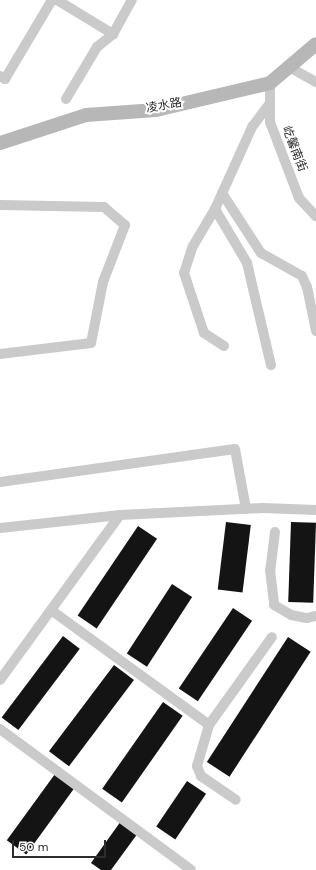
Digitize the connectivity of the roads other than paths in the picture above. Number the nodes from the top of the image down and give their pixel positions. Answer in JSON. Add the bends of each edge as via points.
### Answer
{"nodes":[{"id":1,"x":52,"y":0,"type":"edge"},
{"id":2,"x":57,"y":0,"type":"edge"},
{"id":3,"x":132,"y":0,"type":"edge"},
{"id":4,"x":113,"y":34,"type":"junction"},
{"id":5,"x":316,"y":44,"type":"edge"},
{"id":6,"x":289,"y":67,"type":"junction"},
{"id":7,"x":0,"y":76,"type":"edge"},
{"id":8,"x":316,"y":82,"type":"edge"},
{"id":9,"x":270,"y":83,"type":"junction"},
{"id":10,"x":66,"y":99,"type":"dead end"},
{"id":11,"x":270,"y":103,"type":"junction"},
{"id":12,"x":0,"y":143,"type":"edge"},
{"id":13,"x":222,"y":193,"type":"junction"},
{"id":14,"x":0,"y":205,"type":"edge"},
{"id":15,"x":215,"y":209,"type":"junction"},
{"id":16,"x":316,"y":216,"type":"edge"},
{"id":17,"x":316,"y":331,"type":"edge"},
{"id":18,"x":224,"y":346,"type":"dead end"},
{"id":19,"x":0,"y":354,"type":"edge"},
{"id":20,"x":271,"y":365,"type":"dead end"},
{"id":21,"x":0,"y":482,"type":"edge"},
{"id":22,"x":246,"y":509,"type":"junction"},
{"id":23,"x":316,"y":510,"type":"edge"},
{"id":24,"x":120,"y":515,"type":"junction"},
{"id":25,"x":0,"y":528,"type":"edge"},
{"id":26,"x":275,"y":532,"type":"dead end"},
{"id":27,"x":51,"y":610,"type":"junction"},
{"id":28,"x":316,"y":616,"type":"edge"},
{"id":29,"x":272,"y":637,"type":"dead end"},
{"id":30,"x":0,"y":680,"type":"edge"},
{"id":31,"x":209,"y":725,"type":"junction"},
{"id":32,"x":0,"y":729,"type":"edge"},
{"id":33,"x":236,"y":800,"type":"dead end"},
{"id":34,"x":191,"y":870,"type":"edge"}],
"edges":[{"from":1,"to":7,"type":"street","via":[[5,79]]},
{"from":2,"to":4,"type":"street"},
{"from":3,"to":4,"type":"street"},
{"from":4,"to":10,"type":"street","via":[[97,47]]},
{"from":5,"to":6,"type":"street","name":"凌水路"},
{"from":6,"to":8,"type":"street"},
{"from":6,"to":9,"type":"street","name":"凌水路"},
{"from":9,"to":11,"type":"street","name":"屹馨南街"},
{"from":9,"to":12,"type":"street","name":"凌水路","via":[[156,110],[86,115]]},
{"from":11,"to":13,"type":"street","via":[[252,127]]},
{"from":11,"to":16,"type":"street","name":"屹馨南街","via":[[270,122],[299,198],[306,209]]},
{"from":13,"to":15,"type":"street"},
{"from":13,"to":17,"type":"street","via":[[261,253],[302,276],[307,287]]},
{"from":14,"to":19,"type":"street","via":[[104,207],[125,225],[103,282],[91,343]]},
{"from":15,"to":18,"type":"street","via":[[193,246],[184,273],[204,333]]},
{"from":15,"to":20,"type":"street","via":[[247,263]]},
{"from":21,"to":22,"type":"street","via":[[235,449]]},
{"from":22,"to":23,"type":"street"},
{"from":22,"to":24,"type":"street"},
{"from":24,"to":25,"type":"street"},
{"from":24,"to":27,"type":"street"},
{"from":26,"to":28,"type":"street","via":[[270,570],[274,605],[291,615],[307,618]]},
{"from":27,"to":30,"type":"street"},
{"from":27,"to":31,"type":"street"},
{"from":29,"to":31,"type":"street"},
{"from":31,"to":33,"type":"street","via":[[197,766],[201,776]]},
{"from":32,"to":34,"type":"street"}]}
